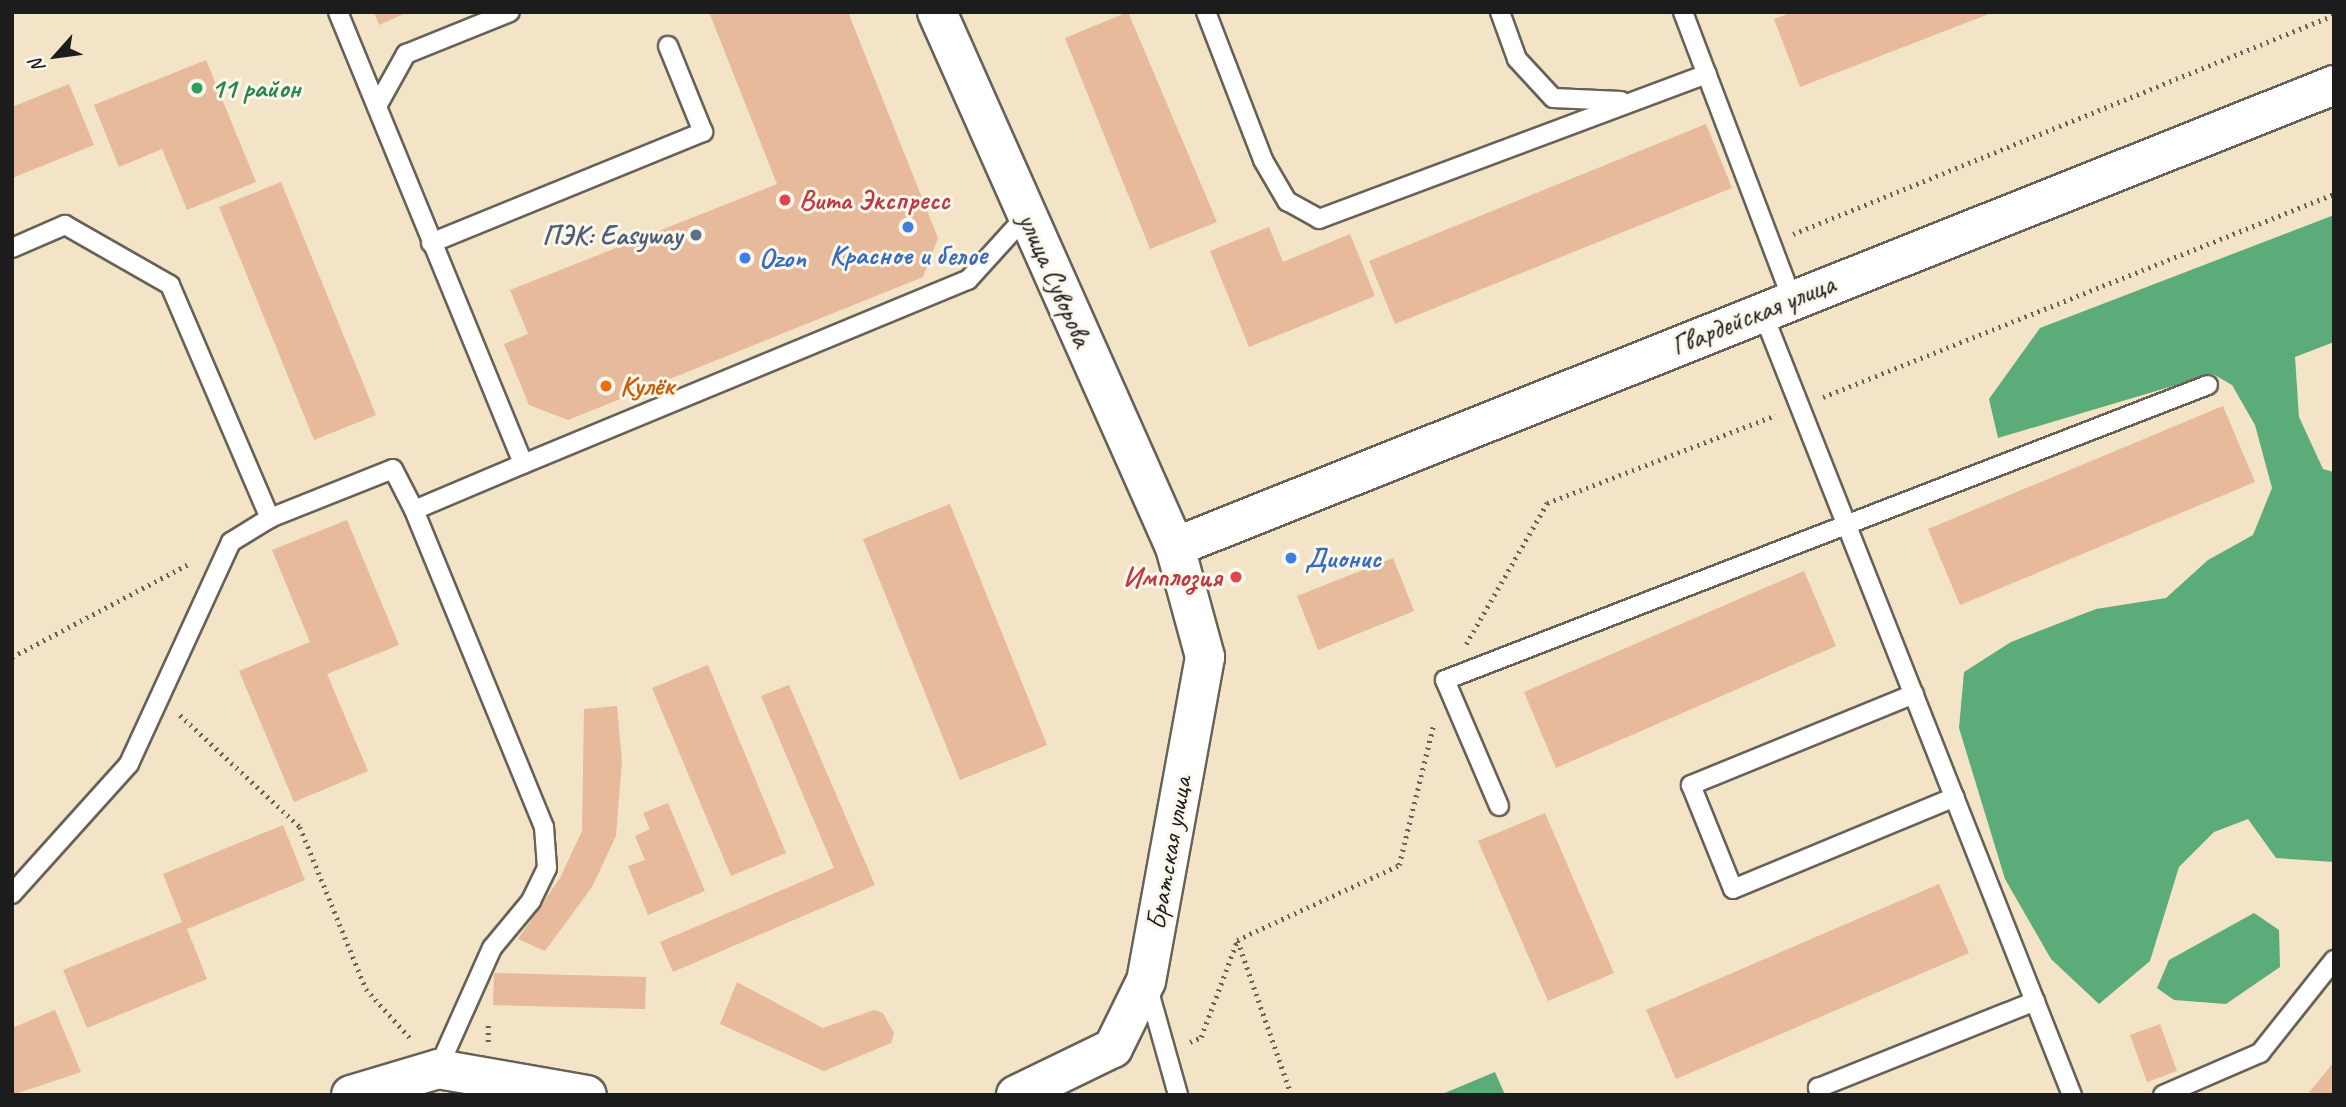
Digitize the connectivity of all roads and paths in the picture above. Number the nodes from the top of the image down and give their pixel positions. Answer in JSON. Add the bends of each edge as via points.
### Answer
{"nodes":[{"id":1,"x":338,"y":12,"type":"edge"},
{"id":2,"x":510,"y":12,"type":"edge"},
{"id":3,"x":937,"y":12,"type":"edge"},
{"id":4,"x":1206,"y":12,"type":"edge"},
{"id":5,"x":1500,"y":12,"type":"edge"},
{"id":6,"x":1683,"y":12,"type":"edge"},
{"id":7,"x":2334,"y":15,"type":"edge"},
{"id":8,"x":667,"y":46,"type":"dead end"},
{"id":9,"x":1707,"y":74,"type":"junction"},
{"id":10,"x":2334,"y":85,"type":"edge"},
{"id":11,"x":1628,"y":102,"type":"junction"},
{"id":12,"x":377,"y":106,"type":"junction"},
{"id":13,"x":1026,"y":216,"type":"junction"},
{"id":14,"x":1771,"y":242,"type":"junction"},
{"id":15,"x":431,"y":243,"type":"junction"},
{"id":16,"x":12,"y":248,"type":"edge"},
{"id":17,"x":1777,"y":305,"type":"junction"},
{"id":18,"x":2208,"y":385,"type":"dead end"},
{"id":19,"x":523,"y":464,"type":"junction"},
{"id":20,"x":414,"y":510,"type":"junction"},
{"id":21,"x":270,"y":518,"type":"junction"},
{"id":22,"x":1845,"y":521,"type":"junction"},
{"id":23,"x":231,"y":542,"type":"junction"},
{"id":24,"x":1175,"y":547,"type":"junction"},
{"id":25,"x":12,"y":657,"type":"edge"},
{"id":26,"x":1914,"y":694,"type":"junction"},
{"id":27,"x":160,"y":697,"type":"junction"},
{"id":28,"x":1955,"y":797,"type":"junction"},
{"id":29,"x":1499,"y":806,"type":"dead end"},
{"id":30,"x":12,"y":894,"type":"edge"},
{"id":31,"x":2334,"y":960,"type":"edge"},
{"id":32,"x":1146,"y":981,"type":"junction"},
{"id":33,"x":2035,"y":1001,"type":"junction"},
{"id":34,"x":417,"y":1081,"type":"edge"},
{"id":35,"x":351,"y":1095,"type":"edge"},
{"id":36,"x":587,"y":1095,"type":"edge"},
{"id":37,"x":1016,"y":1095,"type":"edge"},
{"id":38,"x":1178,"y":1095,"type":"edge"},
{"id":39,"x":1821,"y":1095,"type":"edge"},
{"id":40,"x":2072,"y":1095,"type":"edge"},
{"id":41,"x":2163,"y":1095,"type":"edge"}],
"edges":[{"from":1,"to":12,"type":"lane"},
{"from":2,"to":12,"type":"lane","via":[[406,54]]},
{"from":3,"to":13,"type":"street","name":"улица Суворова"},
{"from":4,"to":11,"type":"lane","via":[[1263,160],[1287,201],[1319,219]]},
{"from":5,"to":11,"type":"lane","via":[[1517,59],[1553,98]]},
{"from":6,"to":9,"type":"lane"},
{"from":7,"to":14,"type":"path"},
{"from":8,"to":15,"type":"lane","via":[[702,132]]},
{"from":9,"to":11,"type":"lane"},
{"from":9,"to":14,"type":"lane"},
{"from":10,"to":17,"type":"street","name":"Гвардейская улица"},
{"from":12,"to":15,"type":"lane"},
{"from":13,"to":19,"type":"lane","via":[[968,280]]},
{"from":13,"to":24,"type":"street","name":"улица Суворова"},
{"from":14,"to":17,"type":"lane"},
{"from":15,"to":19,"type":"lane"},
{"from":16,"to":21,"type":"lane","via":[[65,225],[170,285]]},
{"from":17,"to":22,"type":"lane"},
{"from":17,"to":24,"type":"street","name":"Гвардейская улица"},
{"from":18,"to":22,"type":"lane"},
{"from":19,"to":20,"type":"lane"},
{"from":20,"to":21,"type":"lane","via":[[393,469]]},
{"from":20,"to":34,"type":"lane","via":[[544,827],[547,869],[531,901],[492,948]]},
{"from":21,"to":23,"type":"lane"},
{"from":22,"to":26,"type":"lane"},
{"from":22,"to":29,"type":"lane","via":[[1445,680]]},
{"from":23,"to":25,"type":"path"},
{"from":23,"to":27,"type":"lane"},
{"from":24,"to":32,"type":"street","name":"Братская улица","via":[[1205,657]]},
{"from":26,"to":28,"type":"lane"},
{"from":26,"to":28,"type":"lane","via":[[1691,785],[1733,889]]},
{"from":27,"to":30,"type":"lane","via":[[129,764]]},
{"from":27,"to":34,"type":"path","via":[[300,827],[366,989]]},
{"from":28,"to":33,"type":"lane"},
{"from":31,"to":41,"type":"lane","via":[[2260,1053]]},
{"from":32,"to":37,"type":"street","name":"Братская улица","via":[[1113,1048]]},
{"from":32,"to":38,"type":"lane"},
{"from":33,"to":39,"type":"lane","via":[[1818,1088]]},
{"from":33,"to":40,"type":"lane"},
{"from":34,"to":35,"type":"street"},
{"from":34,"to":36,"type":"street"}]}
